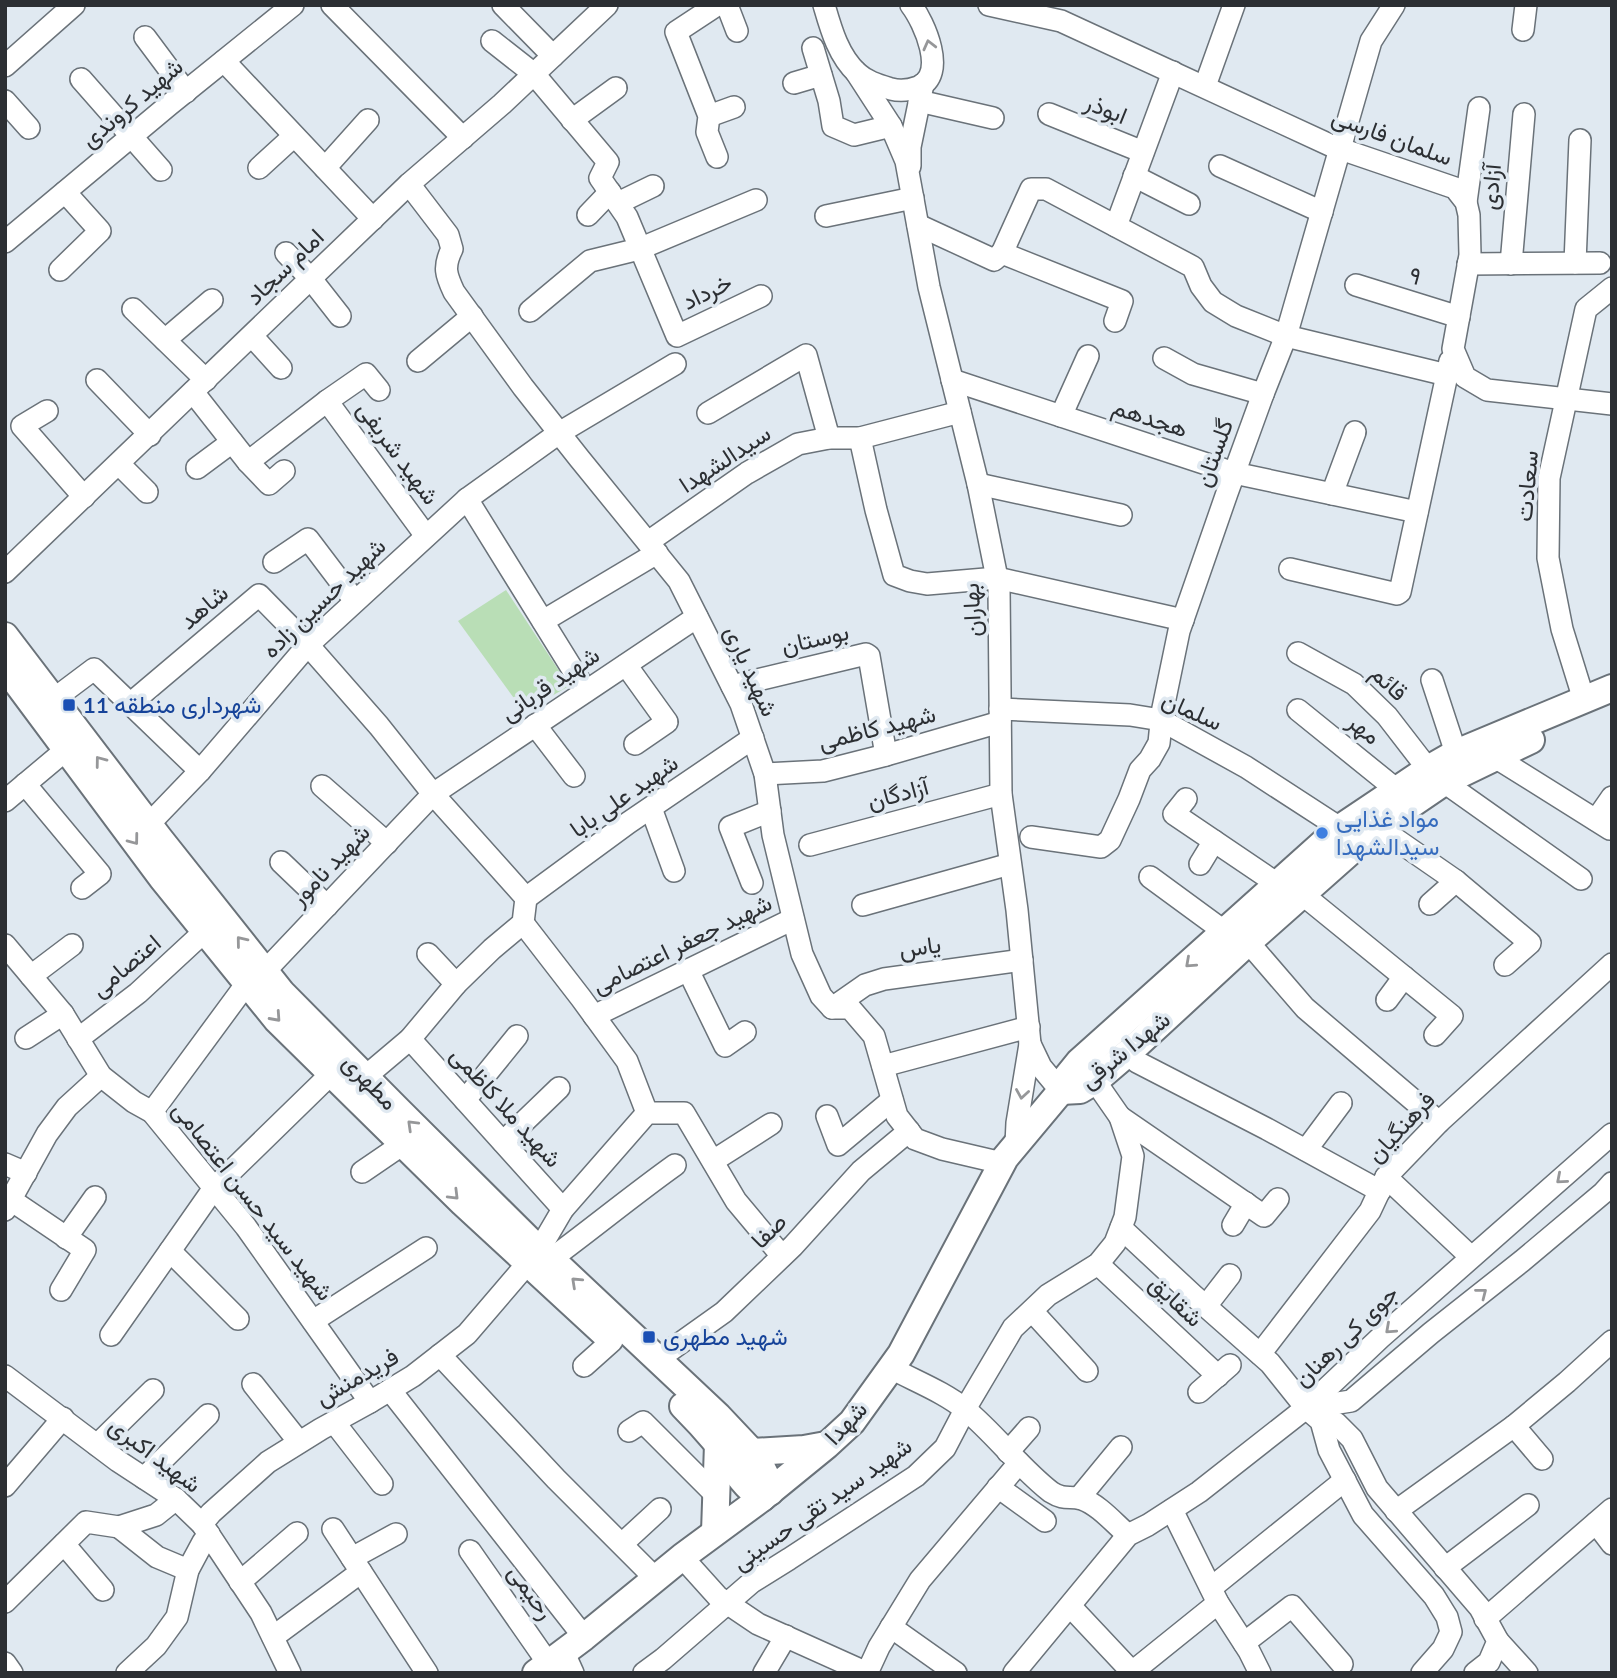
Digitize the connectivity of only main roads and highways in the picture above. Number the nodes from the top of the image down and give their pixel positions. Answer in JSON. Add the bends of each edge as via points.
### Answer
{"nodes":[{"id":1,"x":5,"y":636,"type":"edge"},
{"id":2,"x":5,"y":667,"type":"edge"},
{"id":3,"x":1612,"y":688,"type":"edge"},
{"id":4,"x":1612,"y":705,"type":"edge"},
{"id":5,"x":1436,"y":775,"type":"junction"},
{"id":6,"x":1290,"y":889,"type":"junction"},
{"id":7,"x":1236,"y":937,"type":"junction"},
{"id":8,"x":256,"y":977,"type":"junction"},
{"id":9,"x":1061,"y":1091,"type":"junction"},
{"id":10,"x":540,"y":1257,"type":"junction"},
{"id":11,"x":718,"y":1444,"type":"junction"},
{"id":12,"x":827,"y":1445,"type":"junction"},
{"id":13,"x":752,"y":1452,"type":"junction"},
{"id":14,"x":766,"y":1495,"type":"junction"},
{"id":15,"x":715,"y":1532,"type":"junction"},
{"id":16,"x":561,"y":1660,"type":"edge"}],
"edges":[{"from":8,"to":1,"type":"main road","name":"مطهری","one_way":true,"via":[[149,824]]},
{"from":2,"to":8,"type":"main road","name":"مطهری","one_way":true,"via":[[205,932]]},
{"from":3,"to":5,"type":"main road","name":"شهدا شرقی","via":[[1456,753]]},
{"from":4,"to":5,"type":"main road","name":"شهدا شرقی","via":[[1495,757]]},
{"from":5,"to":6,"type":"main road","name":"شهدا شرقی","via":[[1378,827]]},
{"from":5,"to":6,"type":"main road","name":"شهدا شرقی","via":[[1397,790],[1340,828]]},
{"from":6,"to":7,"type":"main road","name":"شهدا شرقی"},
{"from":7,"to":9,"type":"main road","name":"شهدا شرقی","one_way":true,"via":[[1079,1062]]},
{"from":7,"to":9,"type":"main road","name":"شهدا شرقی","via":[[1129,1052],[1080,1090]]},
{"from":10,"to":8,"type":"main road","name":"مطهری","one_way":true,"via":[[282,993]]},
{"from":8,"to":10,"type":"main road","name":"مطهری","one_way":true,"via":[[278,1020],[403,1144],[463,1203]]},
{"from":9,"to":12,"type":"main road","name":"شهدا","via":[[1009,1154],[891,1368],[852,1422]]},
{"from":10,"to":11,"type":"main road","name":"مطهری","via":[[612,1341]]},
{"from":13,"to":10,"type":"main road","name":"مطهری","one_way":true,"via":[[658,1359]]},
{"from":11,"to":14,"type":"main road","name":"مطهری","via":[[744,1484]]},
{"from":11,"to":15,"type":"main road"},
{"from":12,"to":13,"type":"main road"},
{"from":12,"to":14,"type":"main road","name":"شهدا"},
{"from":13,"to":14,"type":"main road","name":"مطهری","via":[[768,1480]]},
{"from":14,"to":15,"type":"main road","name":"شهدا"},
{"from":15,"to":16,"type":"main road","name":"شهدا"}]}
